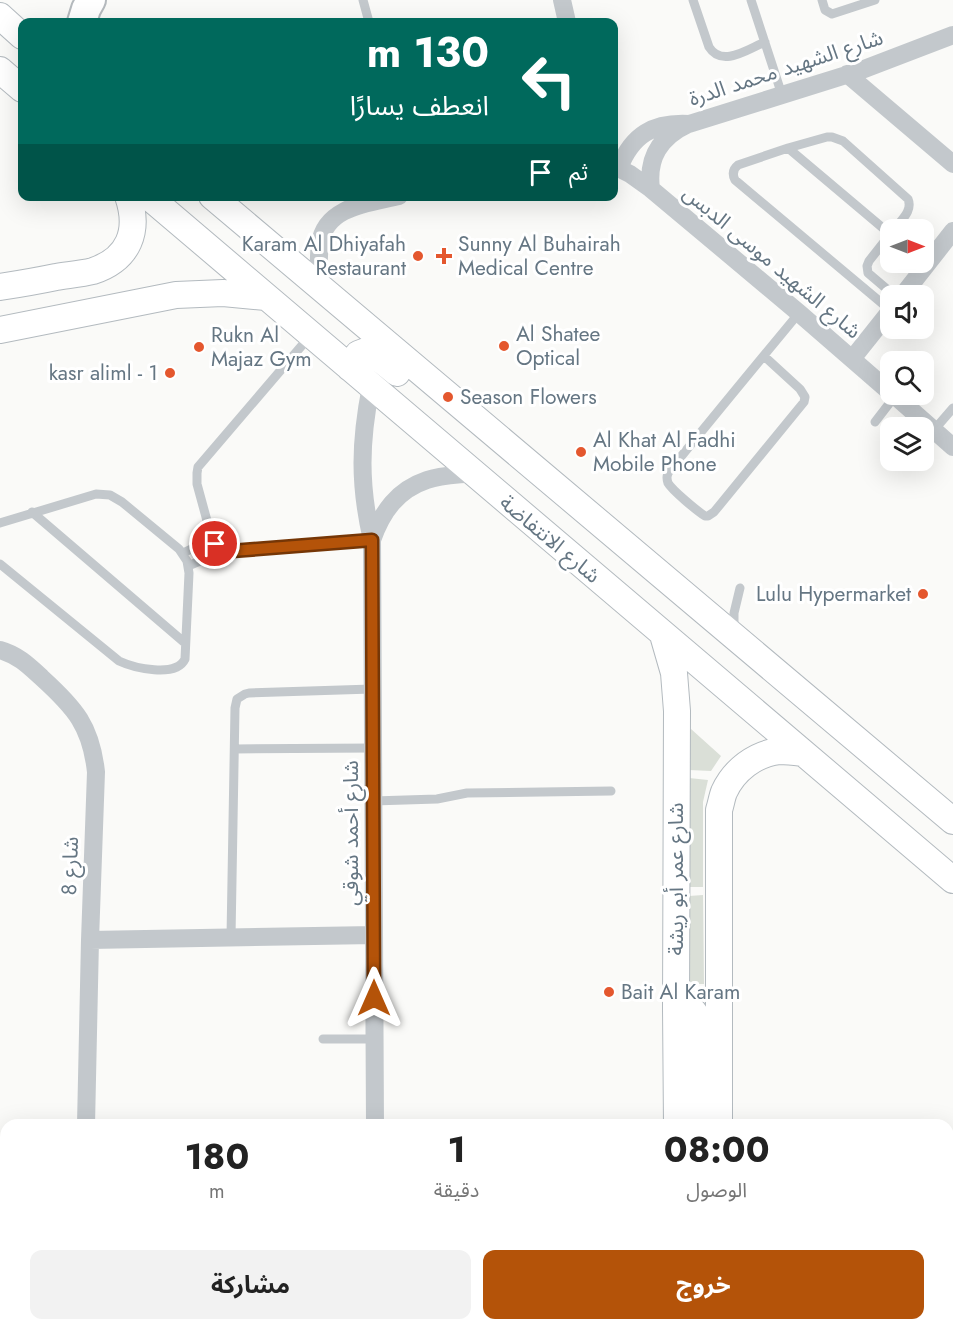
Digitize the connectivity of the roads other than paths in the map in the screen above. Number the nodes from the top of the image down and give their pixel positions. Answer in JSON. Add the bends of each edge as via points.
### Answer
{"nodes":[{"id":1,"x":91,"y":0,"type":"edge"},
{"id":2,"x":363,"y":0,"type":"edge"},
{"id":3,"x":562,"y":0,"type":"edge"},
{"id":4,"x":693,"y":0,"type":"edge"},
{"id":5,"x":751,"y":0,"type":"edge"},
{"id":6,"x":822,"y":0,"type":"edge"},
{"id":7,"x":875,"y":0,"type":"edge"},
{"id":8,"x":0,"y":16,"type":"edge"},
{"id":9,"x":83,"y":18,"type":"edge"},
{"id":10,"x":368,"y":18,"type":"edge"},
{"id":11,"x":566,"y":18,"type":"edge"},
{"id":12,"x":18,"y":32,"type":"edge"},
{"id":13,"x":953,"y":35,"type":"edge"},
{"id":14,"x":765,"y":42,"type":"junction"},
{"id":15,"x":0,"y":70,"type":"edge"},
{"id":16,"x":847,"y":74,"type":"junction"},
{"id":17,"x":18,"y":86,"type":"edge"},
{"id":18,"x":782,"y":95,"type":"junction"},
{"id":19,"x":689,"y":124,"type":"junction"},
{"id":20,"x":788,"y":148,"type":"junction"},
{"id":21,"x":618,"y":164,"type":"edge"},
{"id":22,"x":953,"y":164,"type":"edge"},
{"id":23,"x":618,"y":168,"type":"edge"},
{"id":24,"x":651,"y":189,"type":"junction"},
{"id":25,"x":129,"y":201,"type":"edge"},
{"id":26,"x":154,"y":201,"type":"edge"},
{"id":27,"x":218,"y":201,"type":"edge"},
{"id":28,"x":379,"y":201,"type":"edge"},
{"id":29,"x":901,"y":219,"type":"edge"},
{"id":30,"x":880,"y":223,"type":"edge"},
{"id":31,"x":953,"y":231,"type":"edge"},
{"id":32,"x":880,"y":246,"type":"edge"},
{"id":33,"x":882,"y":285,"type":"edge"},
{"id":34,"x":911,"y":285,"type":"edge"},
{"id":35,"x":319,"y":286,"type":"junction"},
{"id":36,"x":0,"y":287,"type":"edge"},
{"id":37,"x":266,"y":297,"type":"junction"},
{"id":38,"x":880,"y":301,"type":"edge"},
{"id":39,"x":799,"y":313,"type":"junction"},
{"id":40,"x":880,"y":324,"type":"edge"},
{"id":41,"x":0,"y":330,"type":"edge"},
{"id":42,"x":311,"y":335,"type":"junction"},
{"id":43,"x":764,"y":356,"type":"junction"},
{"id":44,"x":852,"y":359,"type":"junction"},
{"id":45,"x":350,"y":368,"type":"junction"},
{"id":46,"x":880,"y":384,"type":"edge"},
{"id":47,"x":371,"y":386,"type":"junction"},
{"id":48,"x":454,"y":400,"type":"junction"},
{"id":49,"x":886,"y":405,"type":"edge"},
{"id":50,"x":905,"y":405,"type":"edge"},
{"id":51,"x":953,"y":408,"type":"edge"},
{"id":52,"x":919,"y":417,"type":"edge"},
{"id":53,"x":875,"y":422,"type":"dead end"},
{"id":54,"x":934,"y":430,"type":"joint"},
{"id":55,"x":953,"y":447,"type":"edge"},
{"id":56,"x":474,"y":473,"type":"junction"},
{"id":57,"x":32,"y":512,"type":"junction"},
{"id":58,"x":0,"y":523,"type":"edge"},
{"id":59,"x":212,"y":539,"type":"junction"},
{"id":60,"x":372,"y":540,"type":"junction"},
{"id":61,"x":226,"y":550,"type":"junction"},
{"id":62,"x":183,"y":553,"type":"junction"},
{"id":63,"x":0,"y":564,"type":"edge"},
{"id":64,"x":188,"y":566,"type":"junction"},
{"id":65,"x":740,"y":588,"type":"dead end"},
{"id":66,"x":663,"y":635,"type":"junction"},
{"id":67,"x":736,"y":638,"type":"junction"},
{"id":68,"x":185,"y":643,"type":"junction"},
{"id":69,"x":0,"y":650,"type":"edge"},
{"id":70,"x":372,"y":690,"type":"junction"},
{"id":71,"x":373,"y":748,"type":"junction"},
{"id":72,"x":235,"y":749,"type":"junction"},
{"id":73,"x":802,"y":753,"type":"junction"},
{"id":74,"x":611,"y":791,"type":"dead end"},
{"id":75,"x":373,"y":801,"type":"junction"},
{"id":76,"x":950,"y":813,"type":"edge"},
{"id":77,"x":953,"y":879,"type":"edge"},
{"id":78,"x":374,"y":935,"type":"junction"},
{"id":79,"x":231,"y":938,"type":"junction"},
{"id":80,"x":90,"y":940,"type":"junction"},
{"id":81,"x":676,"y":1008,"type":"junction"},
{"id":82,"x":323,"y":1039,"type":"dead end"},
{"id":83,"x":375,"y":1039,"type":"junction"},
{"id":84,"x":86,"y":1119,"type":"edge"},
{"id":85,"x":375,"y":1119,"type":"edge"},
{"id":86,"x":677,"y":1119,"type":"edge"},
{"id":87,"x":703,"y":1119,"type":"edge"},
{"id":88,"x":719,"y":1119,"type":"edge"}],
"edges":[{"from":1,"to":9,"type":"main road"},
{"from":2,"to":10,"type":"lane"},
{"from":3,"to":11,"type":"street"},
{"from":4,"to":14,"type":"lane","via":[[712,53],[730,57]]},
{"from":5,"to":14,"type":"lane"},
{"from":6,"to":7,"type":"lane","via":[[825,10],[832,14]]},
{"from":8,"to":12,"type":"main road"},
{"from":13,"to":16,"type":"street","name":"شارع الشهيد محمد الدرة"},
{"from":14,"to":18,"type":"lane"},
{"from":15,"to":17,"type":"main road"},
{"from":16,"to":18,"type":"street","name":"شارع الشهيد محمد الدرة"},
{"from":16,"to":22,"type":"street"},
{"from":18,"to":19,"type":"street","name":"شارع الشهيد محمد الدرة"},
{"from":19,"to":21,"type":"street","name":"شارع الشهيد محمد الدرة","via":[[651,129],[630,145]]},
{"from":19,"to":24,"type":"street","name":"شارع الشهيد موسى الدبس","via":[[661,144],[651,166]]},
{"from":20,"to":29,"type":"lane","via":[[827,137],[843,141],[908,199],[910,207]]},
{"from":20,"to":30,"type":"lane"},
{"from":20,"to":38,"type":"lane","via":[[738,165],[733,171],[735,180]]},
{"from":23,"to":24,"type":"street","name":"شارع الشهيد موسى الدبس"},
{"from":24,"to":39,"type":"street","name":"شارع الشهيد موسى الدبس"},
{"from":25,"to":36,"type":"main road","via":[[133,217],[131,238],[111,263],[91,271]]},
{"from":26,"to":37,"type":"main road","name":"شارع الانتفاضة"},
{"from":27,"to":35,"type":"main road"},
{"from":28,"to":35,"type":"street","via":[[345,210],[325,229],[320,243]]},
{"from":31,"to":34,"type":"street"},
{"from":32,"to":33,"type":"lane","via":[[867,269]]},
{"from":35,"to":48,"type":"main road"},
{"from":37,"to":41,"type":"main road","via":[[223,293],[177,296]]},
{"from":37,"to":42,"type":"main road","name":"شارع الانتفاضة"},
{"from":39,"to":43,"type":"lane"},
{"from":39,"to":44,"type":"street","name":"شارع الشهيد موسى الدبس"},
{"from":40,"to":44,"type":"street"},
{"from":42,"to":45,"type":"main road","name":"شارع الانتفاضة"},
{"from":42,"to":59,"type":"lane","via":[[198,467],[197,484]]},
{"from":43,"to":43,"type":"lane","via":[[668,473],[672,488],[705,516],[714,512],[804,402],[800,389]]},
{"from":44,"to":46,"type":"street","name":"شارع الشهيد موسى الدبس"},
{"from":45,"to":47,"type":"main road","name":"شارع الانتفاضة"},
{"from":45,"to":48,"type":"main road","via":[[358,354],[371,352],[412,382]]},
{"from":47,"to":56,"type":"main road","name":"شارع الانتفاضة"},
{"from":47,"to":60,"type":"street","name":"شارع أحمد شوقي","via":[[362,463]]},
{"from":48,"to":67,"type":"main road"},
{"from":49,"to":53,"type":"lane"},
{"from":50,"to":52,"type":"street","name":"شارع الشهيد موسى الدبس"},
{"from":51,"to":54,"type":"lane"},
{"from":54,"to":55,"type":"street","name":"شارع الشهيد موسى الدبس"},
{"from":56,"to":60,"type":"street","name":"شارع أحمد شوقي","via":[[427,480],[408,489],[379,520]]},
{"from":56,"to":66,"type":"main road","name":"شارع الانتفاضة"},
{"from":57,"to":58,"type":"lane"},
{"from":57,"to":62,"type":"lane","via":[[89,495],[110,495]]},
{"from":57,"to":68,"type":"lane"},
{"from":59,"to":61,"type":"lane"},
{"from":59,"to":62,"type":"lane"},
{"from":60,"to":61,"type":"lane"},
{"from":60,"to":70,"type":"street","name":"شارع أحمد شوقي"},
{"from":61,"to":64,"type":"lane"},
{"from":62,"to":64,"type":"lane"},
{"from":63,"to":68,"type":"lane","via":[[130,666],[176,668],[185,659]]},
{"from":64,"to":68,"type":"lane"},
{"from":65,"to":67,"type":"lane","via":[[734,613]]},
{"from":66,"to":73,"type":"main road","name":"شارع الانتفاضة"},
{"from":66,"to":81,"type":"main road","name":"شارع عمر أبو ريشة","via":[[674,673],[678,711]]},
{"from":67,"to":76,"type":"main road"},
{"from":69,"to":80,"type":"street","name":"شارع 8","via":[[27,663],[69,703],[91,742],[96,772]]},
{"from":70,"to":71,"type":"street","name":"شارع أحمد شوقي"},
{"from":70,"to":72,"type":"lane","via":[[245,694],[236,703]]},
{"from":71,"to":72,"type":"lane"},
{"from":71,"to":75,"type":"street","name":"شارع أحمد شوقي"},
{"from":72,"to":79,"type":"lane"},
{"from":73,"to":77,"type":"main road","name":"شارع الانتفاضة"},
{"from":73,"to":88,"type":"main road","name":"شارع عمر أبو ريشة","via":[[779,752],[744,765],[728,785],[720,810]]},
{"from":74,"to":75,"type":"lane","via":[[467,793],[437,799]]},
{"from":75,"to":78,"type":"street","name":"شارع أحمد شوقي"},
{"from":78,"to":79,"type":"street"},
{"from":78,"to":83,"type":"street","name":"شارع أحمد شوقي"},
{"from":79,"to":80,"type":"street"},
{"from":80,"to":84,"type":"street","name":"شارع 8"},
{"from":81,"to":86,"type":"main road","name":"شارع عمر أبو ريشة"},
{"from":81,"to":87,"type":"main road","via":[[691,1009],[699,1023]]},
{"from":82,"to":83,"type":"lane"},
{"from":83,"to":85,"type":"street","name":"شارع أحمد شوقي"}]}
